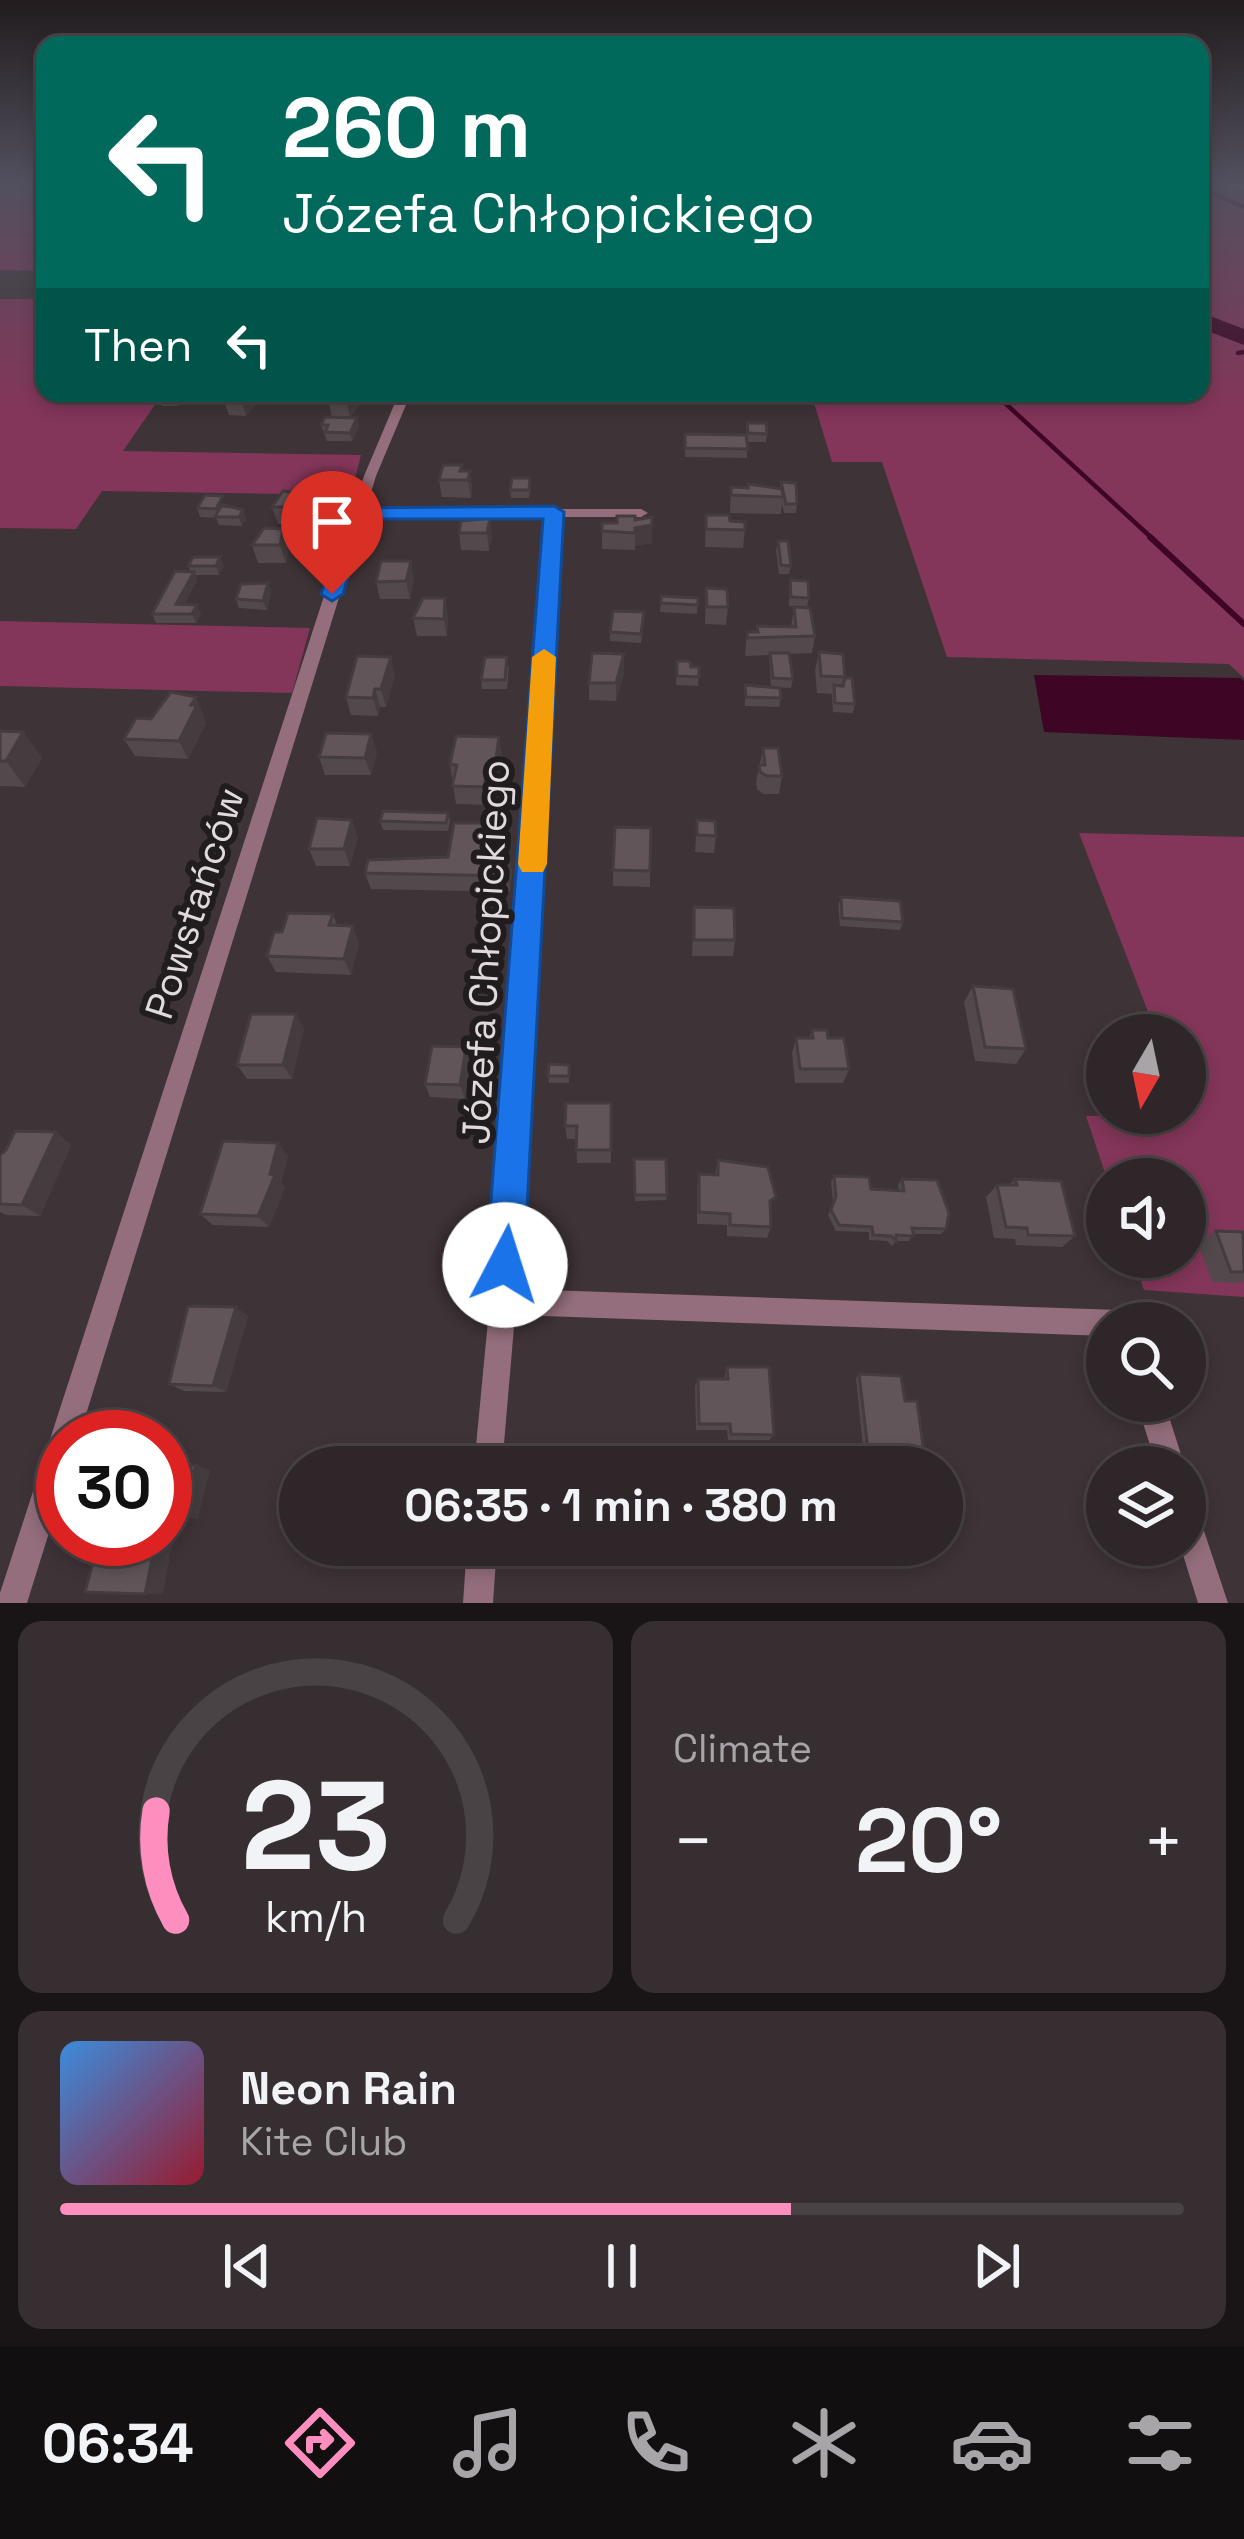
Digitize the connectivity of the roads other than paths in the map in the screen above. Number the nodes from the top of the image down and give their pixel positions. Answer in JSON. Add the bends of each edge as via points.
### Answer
{"nodes":[{"id":1,"x":402,"y":402,"type":"edge"},
{"id":2,"x":554,"y":512,"type":"junction"},
{"id":3,"x":358,"y":513,"type":"junction"},
{"id":4,"x":641,"y":513,"type":"edge"},
{"id":5,"x":502,"y":1302,"type":"junction"},
{"id":6,"x":1086,"y":1322,"type":"edge"},
{"id":7,"x":74,"y":1410,"type":"edge"},
{"id":8,"x":490,"y":1446,"type":"edge"},
{"id":9,"x":36,"y":1528,"type":"edge"},
{"id":10,"x":481,"y":1566,"type":"edge"},
{"id":11,"x":1201,"y":1566,"type":"edge"},
{"id":12,"x":12,"y":1603,"type":"edge"},
{"id":13,"x":478,"y":1603,"type":"edge"},
{"id":14,"x":1213,"y":1603,"type":"edge"}],
"edges":[{"from":1,"to":3,"type":"street","name":"Powstańców"},
{"from":2,"to":3,"type":"street"},
{"from":2,"to":4,"type":"street"},
{"from":2,"to":5,"type":"street","name":"Józefa Chłopickiego"},
{"from":3,"to":7,"type":"street","name":"Powstańców"},
{"from":5,"to":6,"type":"street"},
{"from":5,"to":8,"type":"street","name":"Józefa Chłopickiego"},
{"from":9,"to":12,"type":"street","name":"Powstańców"},
{"from":10,"to":13,"type":"street"},
{"from":11,"to":14,"type":"street"}]}
